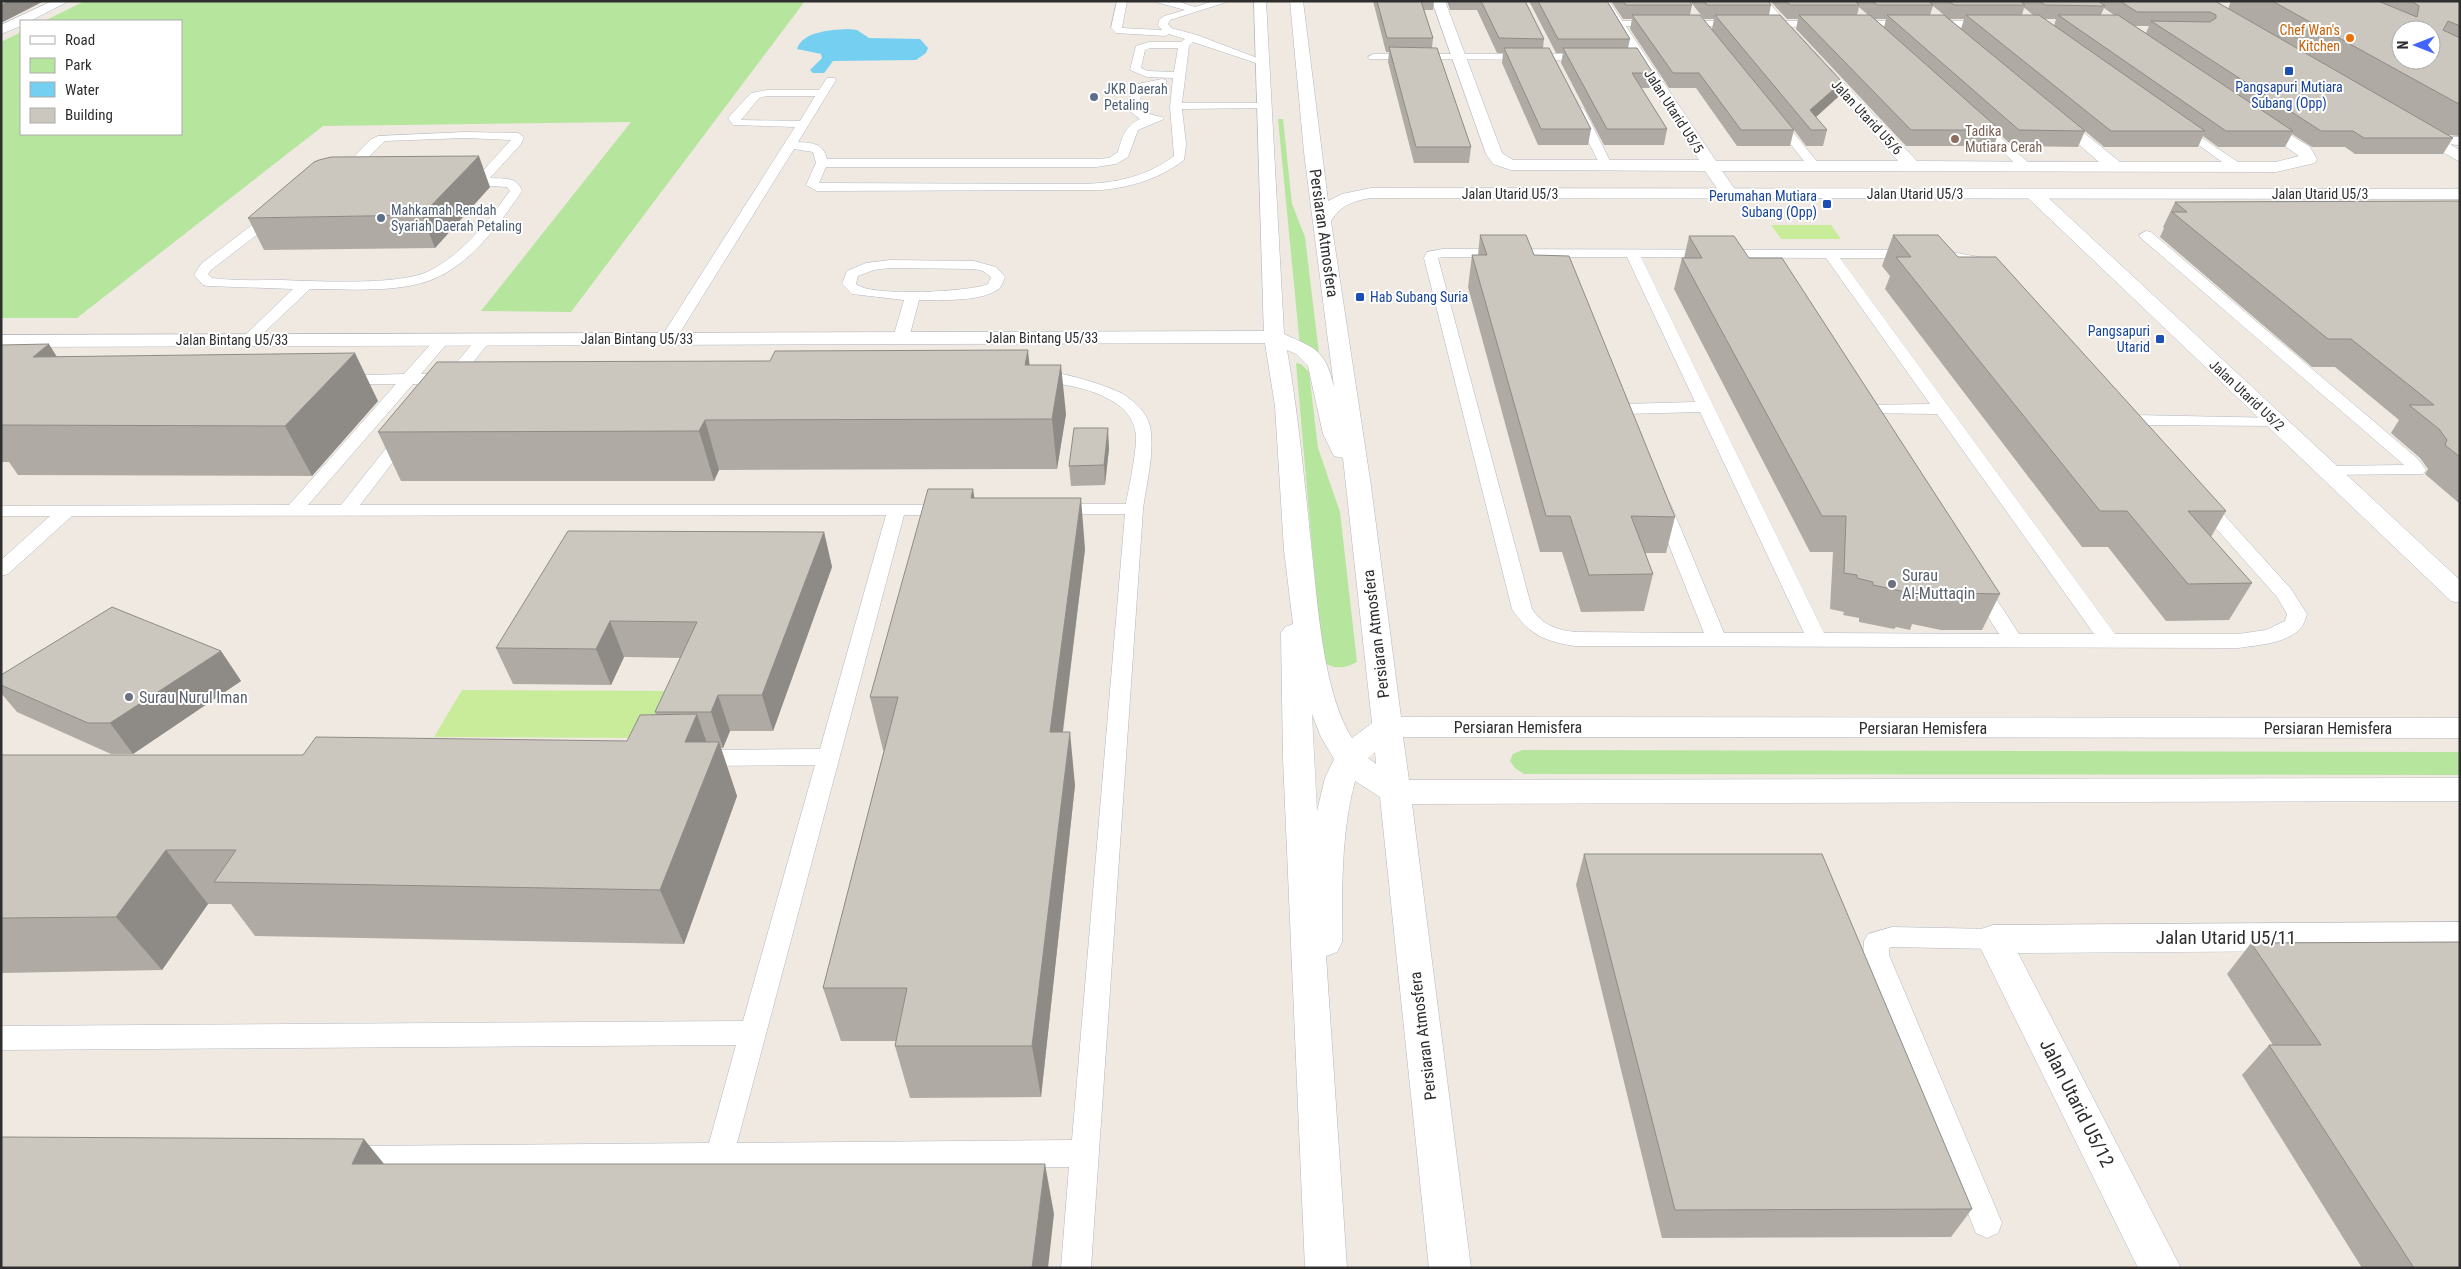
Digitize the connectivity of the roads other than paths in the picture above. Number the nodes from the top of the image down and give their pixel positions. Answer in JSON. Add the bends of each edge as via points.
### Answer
{"nodes":[{"id":1,"x":63,"y":1,"type":"edge"},
{"id":2,"x":1122,"y":1,"type":"edge"},
{"id":3,"x":1157,"y":1,"type":"edge"},
{"id":4,"x":1225,"y":1,"type":"edge"},
{"id":5,"x":1260,"y":1,"type":"edge"},
{"id":6,"x":1296,"y":1,"type":"edge"},
{"id":7,"x":1438,"y":1,"type":"edge"},
{"id":8,"x":1602,"y":1,"type":"edge"},
{"id":9,"x":1760,"y":1,"type":"edge"},
{"id":10,"x":1174,"y":2,"type":"edge"},
{"id":11,"x":1923,"y":7,"type":"edge"},
{"id":12,"x":1688,"y":9,"type":"edge"},
{"id":13,"x":1195,"y":10,"type":"junction"},
{"id":14,"x":1856,"y":13,"type":"edge"},
{"id":15,"x":22,"y":20,"type":"edge"},
{"id":16,"x":20,"y":21,"type":"edge"},
{"id":17,"x":1618,"y":24,"type":"junction"},
{"id":18,"x":1700,"y":24,"type":"junction"},
{"id":19,"x":1782,"y":24,"type":"junction"},
{"id":20,"x":1869,"y":24,"type":"junction"},
{"id":21,"x":1944,"y":24,"type":"junction"},
{"id":22,"x":1999,"y":24,"type":"edge"},
{"id":23,"x":1,"y":30,"type":"edge"},
{"id":24,"x":1178,"y":32,"type":"junction"},
{"id":25,"x":1193,"y":37,"type":"junction"},
{"id":26,"x":1883,"y":37,"type":"edge"},
{"id":27,"x":1959,"y":37,"type":"edge"},
{"id":28,"x":1712,"y":39,"type":"edge"},
{"id":29,"x":1184,"y":45,"type":"junction"},
{"id":30,"x":1373,"y":57,"type":"dead end"},
{"id":31,"x":1457,"y":57,"type":"junction"},
{"id":32,"x":1601,"y":58,"type":"edge"},
{"id":33,"x":1263,"y":62,"type":"junction"},
{"id":34,"x":831,"y":80,"type":"dead end"},
{"id":35,"x":1179,"y":82,"type":"junction"},
{"id":36,"x":1192,"y":91,"type":"dead end"},
{"id":37,"x":822,"y":93,"type":"junction"},
{"id":38,"x":1282,"y":99,"type":"junction"},
{"id":39,"x":1573,"y":99,"type":"edge"},
{"id":40,"x":2041,"y":105,"type":"edge"},
{"id":41,"x":1176,"y":106,"type":"junction"},
{"id":42,"x":1766,"y":107,"type":"edge"},
{"id":43,"x":2247,"y":112,"type":"edge"},
{"id":44,"x":1969,"y":115,"type":"edge"},
{"id":45,"x":2165,"y":116,"type":"edge"},
{"id":46,"x":1151,"y":119,"type":"junction"},
{"id":47,"x":1177,"y":120,"type":"junction"},
{"id":48,"x":2400,"y":121,"type":"edge"},
{"id":49,"x":802,"y":124,"type":"junction"},
{"id":50,"x":2434,"y":142,"type":"junction"},
{"id":51,"x":2460,"y":142,"type":"edge"},
{"id":52,"x":789,"y":145,"type":"junction"},
{"id":53,"x":2460,"y":157,"type":"edge"},
{"id":54,"x":822,"y":163,"type":"junction"},
{"id":55,"x":1606,"y":165,"type":"junction"},
{"id":56,"x":1709,"y":166,"type":"junction"},
{"id":57,"x":1815,"y":166,"type":"junction"},
{"id":58,"x":2026,"y":166,"type":"junction"},
{"id":59,"x":1913,"y":167,"type":"junction"},
{"id":60,"x":2116,"y":167,"type":"junction"},
{"id":61,"x":2237,"y":167,"type":"junction"},
{"id":62,"x":1315,"y":169,"type":"junction"},
{"id":63,"x":353,"y":180,"type":"edge"},
{"id":64,"x":443,"y":180,"type":"edge"},
{"id":65,"x":480,"y":181,"type":"junction"},
{"id":66,"x":1371,"y":193,"type":"junction"},
{"id":67,"x":2034,"y":194,"type":"junction"},
{"id":68,"x":2460,"y":194,"type":"edge"},
{"id":69,"x":1730,"y":195,"type":"junction"},
{"id":70,"x":289,"y":204,"type":"edge"},
{"id":71,"x":1322,"y":220,"type":"junction"},
{"id":72,"x":2146,"y":235,"type":"dead end"},
{"id":73,"x":1560,"y":253,"type":"junction"},
{"id":74,"x":1632,"y":254,"type":"junction"},
{"id":75,"x":1761,"y":254,"type":"junction"},
{"id":76,"x":1830,"y":254,"type":"junction"},
{"id":77,"x":1772,"y":270,"type":"edge"},
{"id":78,"x":1568,"y":272,"type":"edge"},
{"id":79,"x":306,"y":285,"type":"junction"},
{"id":80,"x":913,"y":295,"type":"junction"},
{"id":81,"x":1274,"y":337,"type":"junction"},
{"id":82,"x":902,"y":338,"type":"junction"},
{"id":83,"x":668,"y":339,"type":"junction"},
{"id":84,"x":248,"y":340,"type":"junction"},
{"id":85,"x":442,"y":340,"type":"junction"},
{"id":86,"x":483,"y":340,"type":"junction"},
{"id":87,"x":1,"y":341,"type":"edge"},
{"id":88,"x":1018,"y":376,"type":"edge"},
{"id":89,"x":320,"y":379,"type":"edge"},
{"id":90,"x":409,"y":379,"type":"junction"},
{"id":91,"x":451,"y":379,"type":"junction"},
{"id":92,"x":471,"y":379,"type":"edge"},
{"id":93,"x":1616,"y":390,"type":"edge"},
{"id":94,"x":1852,"y":393,"type":"edge"},
{"id":95,"x":439,"y":395,"type":"edge"},
{"id":96,"x":1706,"y":407,"type":"junction"},
{"id":97,"x":1623,"y":409,"type":"junction"},
{"id":98,"x":1942,"y":409,"type":"junction"},
{"id":99,"x":1862,"y":410,"type":"junction"},
{"id":100,"x":2129,"y":420,"type":"junction"},
{"id":101,"x":2275,"y":421,"type":"junction"},
{"id":102,"x":414,"y":426,"type":"edge"},
{"id":103,"x":1873,"y":426,"type":"edge"},
{"id":104,"x":1631,"y":427,"type":"edge"},
{"id":105,"x":2329,"y":471,"type":"junction"},
{"id":106,"x":1359,"y":486,"type":"junction"},
{"id":107,"x":1657,"y":492,"type":"edge"},
{"id":108,"x":1134,"y":509,"type":"junction"},
{"id":109,"x":896,"y":510,"type":"junction"},
{"id":110,"x":966,"y":510,"type":"edge"},
{"id":111,"x":1035,"y":510,"type":"edge"},
{"id":112,"x":1,"y":511,"type":"edge"},
{"id":113,"x":67,"y":511,"type":"junction"},
{"id":114,"x":294,"y":511,"type":"junction"},
{"id":115,"x":346,"y":511,"type":"junction"},
{"id":116,"x":1297,"y":533,"type":"junction"},
{"id":117,"x":1,"y":570,"type":"edge"},
{"id":118,"x":1970,"y":574,"type":"edge"},
{"id":119,"x":2460,"y":595,"type":"edge"},
{"id":120,"x":1717,"y":640,"type":"junction"},
{"id":121,"x":1817,"y":640,"type":"junction"},
{"id":122,"x":2013,"y":640,"type":"junction"},
{"id":123,"x":2109,"y":640,"type":"junction"},
{"id":124,"x":1387,"y":727,"type":"junction"},
{"id":125,"x":2460,"y":728,"type":"edge"},
{"id":126,"x":829,"y":757,"type":"junction"},
{"id":127,"x":680,"y":758,"type":"edge"},
{"id":128,"x":1349,"y":758,"type":"junction"},
{"id":129,"x":2460,"y":789,"type":"edge"},
{"id":130,"x":1395,"y":792,"type":"junction"},
{"id":131,"x":2460,"y":936,"type":"edge"},
{"id":132,"x":1993,"y":938,"type":"junction"},
{"id":133,"x":754,"y":1033,"type":"junction"},
{"id":134,"x":1,"y":1038,"type":"edge"},
{"id":135,"x":1085,"y":1153,"type":"junction"},
{"id":136,"x":719,"y":1157,"type":"junction"},
{"id":137,"x":330,"y":1160,"type":"edge"},
{"id":138,"x":1321,"y":1180,"type":"junction"},
{"id":139,"x":1988,"y":1223,"type":"dead end"},
{"id":140,"x":1076,"y":1268,"type":"edge"},
{"id":141,"x":1326,"y":1268,"type":"edge"},
{"id":142,"x":1450,"y":1268,"type":"edge"},
{"id":143,"x":2160,"y":1268,"type":"edge"}],
"edges":[{"from":1,"to":15,"type":"street"},
{"from":2,"to":24,"type":"lane","via":[[1116,28],[1120,31]]},
{"from":3,"to":10,"type":"lane"},
{"from":4,"to":13,"type":"lane"},
{"from":5,"to":33,"type":"street","name":"Persiaran Atmosfera"},
{"from":6,"to":38,"type":"street","name":"Persiaran Atmosfera"},
{"from":7,"to":31,"type":"street"},
{"from":8,"to":17,"type":"street","name":"Jalan Utarid U5/5"},
{"from":9,"to":19,"type":"street","name":"Jalan Utarid U5/6"},
{"from":10,"to":13,"type":"lane"},
{"from":11,"to":21,"type":"street"},
{"from":12,"to":18,"type":"lane"},
{"from":13,"to":24,"type":"lane","via":[[1162,22],[1168,30]]},
{"from":14,"to":20,"type":"lane"},
{"from":16,"to":23,"type":"street"},
{"from":17,"to":18,"type":"lane"},
{"from":17,"to":56,"type":"street","name":"Jalan Utarid U5/5","via":[[1635,58]]},
{"from":18,"to":19,"type":"lane"},
{"from":18,"to":28,"type":"lane"},
{"from":19,"to":20,"type":"lane"},
{"from":19,"to":59,"type":"street","name":"Jalan Utarid U5/6"},
{"from":20,"to":21,"type":"lane"},
{"from":20,"to":26,"type":"lane"},
{"from":21,"to":22,"type":"lane"},
{"from":21,"to":27,"type":"street"},
{"from":24,"to":25,"type":"lane"},
{"from":25,"to":29,"type":"lane"},
{"from":25,"to":33,"type":"lane"},
{"from":29,"to":35,"type":"lane"},
{"from":29,"to":35,"type":"lane","via":[[1143,46],[1135,70]]},
{"from":30,"to":31,"type":"lane"},
{"from":31,"to":32,"type":"lane"},
{"from":31,"to":55,"type":"street","via":[[1499,160],[1512,165]]},
{"from":33,"to":38,"type":"street","name":"Persiaran Atmosfera"},
{"from":34,"to":37,"type":"lane"},
{"from":35,"to":36,"type":"lane"},
{"from":35,"to":41,"type":"lane"},
{"from":35,"to":46,"type":"lane","via":[[1137,87],[1133,109]]},
{"from":37,"to":49,"type":"lane"},
{"from":37,"to":49,"type":"lane","via":[[755,95],[734,118],[737,123]]},
{"from":38,"to":41,"type":"lane"},
{"from":38,"to":62,"type":"street","name":"Persiaran Atmosfera"},
{"from":38,"to":81,"type":"street","name":"Persiaran Atmosfera"},
{"from":39,"to":55,"type":"lane"},
{"from":40,"to":60,"type":"street"},
{"from":41,"to":47,"type":"lane"},
{"from":42,"to":57,"type":"lane"},
{"from":43,"to":61,"type":"street","via":[[2304,150],[2309,159],[2276,167]]},
{"from":44,"to":58,"type":"lane"},
{"from":45,"to":61,"type":"lane"},
{"from":46,"to":47,"type":"lane"},
{"from":46,"to":54,"type":"lane","via":[[1130,129],[1124,154],[1112,161]]},
{"from":47,"to":54,"type":"lane","via":[[1182,144],[1180,157],[1169,167],[1145,179],[1102,187],[814,186]]},
{"from":48,"to":50,"type":"street"},
{"from":49,"to":52,"type":"lane"},
{"from":50,"to":51,"type":"lane"},
{"from":50,"to":53,"type":"street"},
{"from":52,"to":54,"type":"lane","via":[[814,147],[819,151]]},
{"from":52,"to":83,"type":"lane"},
{"from":55,"to":56,"type":"street"},
{"from":56,"to":57,"type":"street"},
{"from":56,"to":69,"type":"street","name":"Jalan Utarid U5/5"},
{"from":57,"to":59,"type":"street"},
{"from":58,"to":59,"type":"street"},
{"from":58,"to":60,"type":"street"},
{"from":60,"to":61,"type":"street"},
{"from":62,"to":66,"type":"street","via":[[1329,181]]},
{"from":62,"to":71,"type":"street","name":"Persiaran Atmosfera"},
{"from":63,"to":65,"type":"lane","via":[[334,183],[382,138],[464,134],[518,137],[512,148]]},
{"from":64,"to":65,"type":"lane"},
{"from":65,"to":79,"type":"lane","via":[[510,183],[516,191],[497,218],[449,266],[430,276],[382,283]]},
{"from":66,"to":69,"type":"street","name":"Jalan Utarid U5/3"},
{"from":66,"to":71,"type":"street","via":[[1346,198],[1329,206]]},
{"from":67,"to":68,"type":"street","name":"Jalan Utarid U5/3"},
{"from":67,"to":69,"type":"street","name":"Jalan Utarid U5/3"},
{"from":67,"to":101,"type":"street","name":"Jalan Utarid U5/2"},
{"from":70,"to":79,"type":"lane","via":[[206,267],[201,275],[208,282],[223,284]]},
{"from":71,"to":106,"type":"street","name":"Persiaran Atmosfera"},
{"from":72,"to":105,"type":"lane","via":[[2417,470]]},
{"from":73,"to":74,"type":"lane"},
{"from":73,"to":78,"type":"lane"},
{"from":73,"to":120,"type":"lane","via":[[1443,253],[1431,256],[1522,609],[1528,621],[1557,637]]},
{"from":74,"to":75,"type":"lane"},
{"from":74,"to":96,"type":"lane"},
{"from":75,"to":76,"type":"lane"},
{"from":75,"to":77,"type":"lane"},
{"from":76,"to":98,"type":"lane"},
{"from":76,"to":100,"type":"lane","via":[[1941,254],[1963,257],[1987,266],[1999,275]]},
{"from":79,"to":84,"type":"lane"},
{"from":80,"to":80,"type":"lane","via":[[869,294],[848,284],[852,274],[860,269],[890,264],[974,265],[994,270],[998,277],[993,287],[981,292],[958,296]]},
{"from":80,"to":82,"type":"lane"},
{"from":81,"to":82,"type":"street","name":"Jalan Bintang U5/33"},
{"from":81,"to":106,"type":"street","via":[[1303,350],[1318,364],[1334,434]]},
{"from":81,"to":116,"type":"street","name":"Persiaran Atmosfera","via":[[1286,406]]},
{"from":82,"to":83,"type":"street","name":"Jalan Bintang U5/33"},
{"from":83,"to":86,"type":"street","name":"Jalan Bintang U5/33"},
{"from":84,"to":85,"type":"street","name":"Jalan Bintang U5/33"},
{"from":84,"to":87,"type":"street","name":"Jalan Bintang U5/33"},
{"from":85,"to":86,"type":"street","name":"Jalan Bintang U5/33"},
{"from":85,"to":90,"type":"lane"},
{"from":86,"to":91,"type":"lane"},
{"from":88,"to":108,"type":"lane","via":[[1066,379],[1098,388],[1135,412],[1144,433]]},
{"from":89,"to":90,"type":"lane"},
{"from":90,"to":91,"type":"lane"},
{"from":90,"to":114,"type":"lane"},
{"from":91,"to":92,"type":"lane"},
{"from":91,"to":95,"type":"lane"},
{"from":93,"to":97,"type":"lane"},
{"from":94,"to":99,"type":"lane"},
{"from":96,"to":97,"type":"lane"},
{"from":96,"to":121,"type":"lane"},
{"from":97,"to":104,"type":"lane"},
{"from":98,"to":99,"type":"lane"},
{"from":98,"to":123,"type":"lane"},
{"from":99,"to":103,"type":"lane"},
{"from":100,"to":101,"type":"lane"},
{"from":100,"to":123,"type":"lane","via":[[2284,593],[2297,614],[2293,625],[2271,636],[2238,641]]},
{"from":101,"to":105,"type":"street","name":"Jalan Utarid U5/2"},
{"from":102,"to":115,"type":"lane"},
{"from":105,"to":119,"type":"street","name":"Jalan Utarid U5/2"},
{"from":106,"to":124,"type":"street","name":"Persiaran Atmosfera"},
{"from":107,"to":120,"type":"lane"},
{"from":108,"to":111,"type":"lane"},
{"from":108,"to":135,"type":"lane"},
{"from":109,"to":110,"type":"lane"},
{"from":109,"to":115,"type":"lane"},
{"from":109,"to":126,"type":"lane"},
{"from":112,"to":113,"type":"lane"},
{"from":113,"to":114,"type":"lane"},
{"from":113,"to":117,"type":"lane"},
{"from":114,"to":115,"type":"lane"},
{"from":116,"to":128,"type":"street","via":[[1313,664],[1330,724]]},
{"from":116,"to":138,"type":"street","name":"Persiaran Atmosfera","via":[[1295,688]]},
{"from":118,"to":122,"type":"lane"},
{"from":120,"to":121,"type":"lane"},
{"from":121,"to":122,"type":"lane"},
{"from":122,"to":123,"type":"lane"},
{"from":124,"to":125,"type":"street","name":"Persiaran Hemisfera"},
{"from":124,"to":128,"type":"street"},
{"from":124,"to":130,"type":"street","name":"Persiaran Atmosfera"},
{"from":126,"to":127,"type":"lane"},
{"from":126,"to":133,"type":"lane"},
{"from":128,"to":130,"type":"street"},
{"from":128,"to":138,"type":"street","via":[[1334,795],[1326,882]]},
{"from":129,"to":130,"type":"street"},
{"from":130,"to":142,"type":"street","name":"Persiaran Atmosfera"},
{"from":131,"to":132,"type":"street","name":"Jalan Utarid U5/11"},
{"from":132,"to":139,"type":"lane","via":[[1892,937],[1878,941],[1876,955]]},
{"from":132,"to":143,"type":"street","name":"Jalan Utarid U5/12"},
{"from":133,"to":134,"type":"lane"},
{"from":133,"to":136,"type":"lane"},
{"from":135,"to":136,"type":"lane"},
{"from":135,"to":140,"type":"lane"},
{"from":136,"to":137,"type":"lane"},
{"from":138,"to":141,"type":"street","name":"Persiaran Atmosfera"}]}
